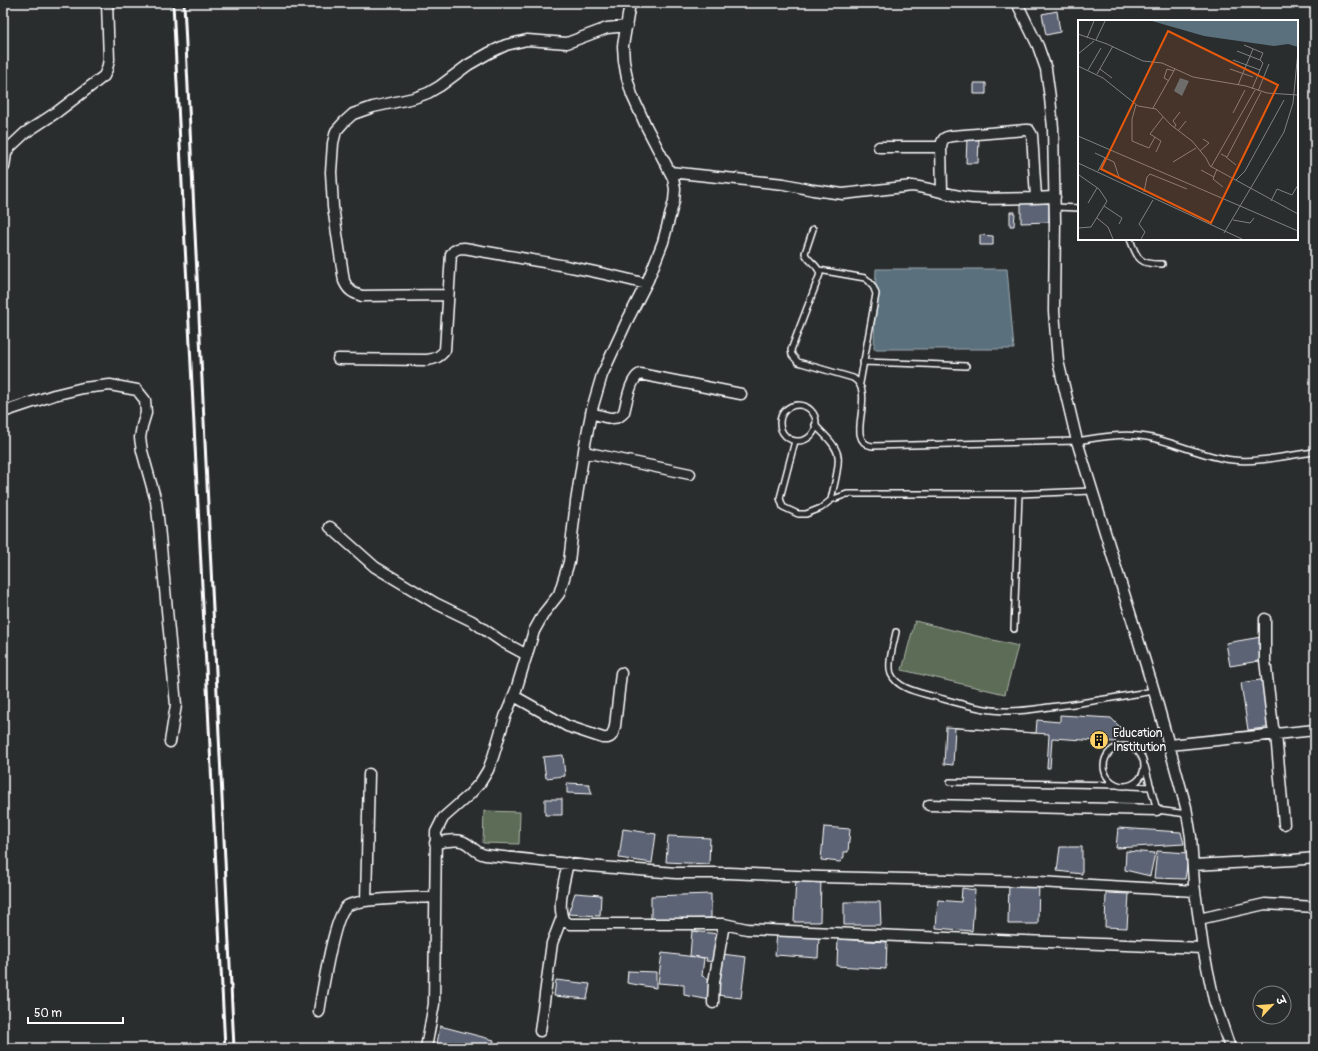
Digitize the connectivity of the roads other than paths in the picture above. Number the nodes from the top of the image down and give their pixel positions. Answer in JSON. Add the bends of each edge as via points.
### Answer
{"nodes":[{"id":1,"x":107,"y":3,"type":"edge"},
{"id":2,"x":630,"y":3,"type":"edge"},
{"id":3,"x":1017,"y":3,"type":"edge"},
{"id":4,"x":627,"y":26,"type":"junction"},
{"id":5,"x":879,"y":147,"type":"dead end"},
{"id":6,"x":940,"y":147,"type":"junction"},
{"id":7,"x":4,"y":167,"type":"dead end"},
{"id":8,"x":670,"y":172,"type":"junction"},
{"id":9,"x":942,"y":191,"type":"junction"},
{"id":10,"x":1036,"y":197,"type":"junction"},
{"id":11,"x":1055,"y":197,"type":"junction"},
{"id":12,"x":1055,"y":207,"type":"junction"},
{"id":13,"x":1078,"y":208,"type":"edge"},
{"id":14,"x":813,"y":228,"type":"dead end"},
{"id":15,"x":1130,"y":240,"type":"edge"},
{"id":16,"x":1162,"y":264,"type":"dead end"},
{"id":17,"x":819,"y":270,"type":"junction"},
{"id":18,"x":646,"y":284,"type":"junction"},
{"id":19,"x":448,"y":295,"type":"junction"},
{"id":20,"x":338,"y":359,"type":"dead end"},
{"id":21,"x":863,"y":362,"type":"junction"},
{"id":22,"x":966,"y":366,"type":"dead end"},
{"id":23,"x":860,"y":383,"type":"junction"},
{"id":24,"x":741,"y":394,"type":"dead end"},
{"id":25,"x":3,"y":412,"type":"edge"},
{"id":26,"x":591,"y":413,"type":"junction"},
{"id":27,"x":815,"y":425,"type":"junction"},
{"id":28,"x":795,"y":441,"type":"junction"},
{"id":29,"x":1077,"y":441,"type":"junction"},
{"id":30,"x":584,"y":452,"type":"junction"},
{"id":31,"x":1315,"y":452,"type":"edge"},
{"id":32,"x":690,"y":474,"type":"dead end"},
{"id":33,"x":1092,"y":491,"type":"junction"},
{"id":34,"x":1019,"y":494,"type":"junction"},
{"id":35,"x":831,"y":500,"type":"junction"},
{"id":36,"x":330,"y":527,"type":"dead end"},
{"id":37,"x":1265,"y":619,"type":"dead end"},
{"id":38,"x":1014,"y":629,"type":"dead end"},
{"id":39,"x":896,"y":632,"type":"dead end"},
{"id":40,"x":527,"y":655,"type":"junction"},
{"id":41,"x":621,"y":673,"type":"dead end"},
{"id":42,"x":1154,"y":691,"type":"junction"},
{"id":43,"x":514,"y":696,"type":"junction"},
{"id":44,"x":1315,"y":730,"type":"edge"},
{"id":45,"x":1276,"y":734,"type":"junction"},
{"id":46,"x":170,"y":742,"type":"dead end"},
{"id":47,"x":1169,"y":745,"type":"junction"},
{"id":48,"x":1144,"y":761,"type":"junction"},
{"id":49,"x":369,"y":774,"type":"dead end"},
{"id":50,"x":950,"y":782,"type":"dead end"},
{"id":51,"x":1116,"y":785,"type":"junction"},
{"id":52,"x":1129,"y":786,"type":"junction"},
{"id":53,"x":1151,"y":787,"type":"junction"},
{"id":54,"x":929,"y":805,"type":"dead end"},
{"id":55,"x":1157,"y":810,"type":"junction"},
{"id":56,"x":1187,"y":814,"type":"junction"},
{"id":57,"x":1284,"y":824,"type":"dead end"},
{"id":58,"x":435,"y":843,"type":"junction"},
{"id":59,"x":1315,"y":858,"type":"edge"},
{"id":60,"x":568,"y":863,"type":"junction"},
{"id":61,"x":1193,"y":864,"type":"junction"},
{"id":62,"x":1195,"y":891,"type":"junction"},
{"id":63,"x":435,"y":897,"type":"junction"},
{"id":64,"x":366,"y":902,"type":"junction"},
{"id":65,"x":1315,"y":907,"type":"edge"},
{"id":66,"x":562,"y":917,"type":"junction"},
{"id":67,"x":1199,"y":919,"type":"junction"},
{"id":68,"x":724,"y":924,"type":"junction"},
{"id":69,"x":1203,"y":948,"type":"junction"},
{"id":70,"x":713,"y":1003,"type":"dead end"},
{"id":71,"x":318,"y":1012,"type":"dead end"},
{"id":72,"x":540,"y":1031,"type":"dead end"},
{"id":73,"x":426,"y":1048,"type":"edge"},
{"id":74,"x":1230,"y":1048,"type":"edge"}],
"edges":[{"from":1,"to":7,"type":"street","via":[[109,60],[104,76],[25,133],[9,148]]},
{"from":2,"to":4,"type":"street"},
{"from":3,"to":11,"type":"street","via":[[1046,69],[1053,128]]},
{"from":4,"to":8,"type":"street","via":[[623,46],[624,61],[632,95]]},
{"from":4,"to":19,"type":"street","via":[[607,28],[567,43],[527,40],[506,45],[468,65],[428,93],[353,114],[336,131],[331,172],[333,207],[344,281],[348,289],[353,294],[362,296]]},
{"from":5,"to":6,"type":"street"},
{"from":6,"to":9,"type":"street"},
{"from":6,"to":10,"type":"street","via":[[941,141],[947,137],[1029,130],[1032,135]]},
{"from":8,"to":9,"type":"street","via":[[784,184],[843,194],[912,186]]},
{"from":8,"to":18,"type":"street","via":[[675,189],[674,201],[663,242]]},
{"from":9,"to":10,"type":"street","via":[[970,198]]},
{"from":10,"to":11,"type":"street"},
{"from":11,"to":12,"type":"street"},
{"from":12,"to":13,"type":"lane"},
{"from":12,"to":29,"type":"street","via":[[1055,336],[1060,373]]},
{"from":14,"to":17,"type":"lane","via":[[805,253]]},
{"from":15,"to":16,"type":"lane","via":[[1138,258],[1145,263]]},
{"from":17,"to":21,"type":"lane","via":[[865,278],[874,288],[876,294]]},
{"from":17,"to":23,"type":"lane","via":[[820,277],[791,350],[792,355],[798,362],[853,378]]},
{"from":18,"to":19,"type":"street","via":[[575,268],[459,248],[451,254]]},
{"from":18,"to":26,"type":"street","via":[[602,375]]},
{"from":19,"to":20,"type":"street","via":[[444,350],[435,359]]},
{"from":21,"to":22,"type":"lane"},
{"from":21,"to":23,"type":"lane"},
{"from":23,"to":29,"type":"lane","via":[[863,391],[860,436],[863,443],[868,445]]},
{"from":24,"to":26,"type":"street","via":[[640,374],[633,380],[622,415],[617,418]]},
{"from":25,"to":46,"type":"street","via":[[54,395],[110,385],[137,390],[145,400],[146,413],[140,438],[156,501],[176,705]]},
{"from":26,"to":30,"type":"street"},
{"from":27,"to":28,"type":"lane","via":[[811,435],[801,441]]},
{"from":27,"to":28,"type":"lane","via":[[815,418],[808,409],[797,405],[786,410],[782,414],[780,425],[785,436]]},
{"from":27,"to":35,"type":"lane","via":[[830,441],[838,455],[839,463]]},
{"from":28,"to":35,"type":"lane","via":[[780,498],[783,507],[798,514],[806,514],[821,508]]},
{"from":29,"to":31,"type":"lane","via":[[1098,437],[1132,436],[1164,441],[1216,457],[1245,461]]},
{"from":29,"to":33,"type":"street"},
{"from":30,"to":32,"type":"street"},
{"from":30,"to":40,"type":"street","via":[[569,562],[564,580],[558,594],[536,626]]},
{"from":33,"to":34,"type":"lane"},
{"from":33,"to":42,"type":"street"},
{"from":34,"to":35,"type":"lane","via":[[847,494]]},
{"from":34,"to":38,"type":"lane"},
{"from":36,"to":40,"type":"street","via":[[375,567]]},
{"from":37,"to":45,"type":"street","via":[[1265,660]]},
{"from":39,"to":42,"type":"lane","via":[[889,664],[890,672],[900,685],[916,692],[978,708],[1022,711]]},
{"from":40,"to":43,"type":"street"},
{"from":41,"to":43,"type":"street","via":[[614,734],[608,739],[567,726]]},
{"from":42,"to":47,"type":"street"},
{"from":43,"to":58,"type":"street","via":[[488,770],[469,795],[443,818],[436,832]]},
{"from":44,"to":45,"type":"street"},
{"from":45,"to":47,"type":"street"},
{"from":45,"to":57,"type":"street"},
{"from":47,"to":56,"type":"street"},
{"from":48,"to":51,"type":"lane","via":[[1132,747],[1111,750],[1104,762],[1104,769],[1106,776]]},
{"from":48,"to":52,"type":"lane","via":[[1143,774]]},
{"from":48,"to":53,"type":"lane"},
{"from":49,"to":64,"type":"street"},
{"from":50,"to":51,"type":"lane"},
{"from":51,"to":52,"type":"lane"},
{"from":52,"to":53,"type":"lane"},
{"from":53,"to":55,"type":"lane"},
{"from":54,"to":55,"type":"street"},
{"from":55,"to":56,"type":"lane"},
{"from":56,"to":61,"type":"street"},
{"from":58,"to":60,"type":"street","via":[[460,840],[479,854]]},
{"from":58,"to":63,"type":"street"},
{"from":59,"to":61,"type":"street"},
{"from":60,"to":62,"type":"street","via":[[676,873],[1039,882]]},
{"from":60,"to":66,"type":"street","via":[[561,904]]},
{"from":61,"to":62,"type":"street"},
{"from":62,"to":67,"type":"street"},
{"from":63,"to":64,"type":"street"},
{"from":63,"to":73,"type":"street","via":[[434,1004]]},
{"from":64,"to":71,"type":"street","via":[[347,906],[338,921]]},
{"from":65,"to":67,"type":"street","via":[[1265,904]]},
{"from":66,"to":68,"type":"street","via":[[570,924]]},
{"from":66,"to":72,"type":"street","via":[[552,943]]},
{"from":67,"to":69,"type":"street"},
{"from":68,"to":69,"type":"street","via":[[795,931]]},
{"from":68,"to":70,"type":"street"},
{"from":69,"to":74,"type":"street","via":[[1214,1000]]}]}
